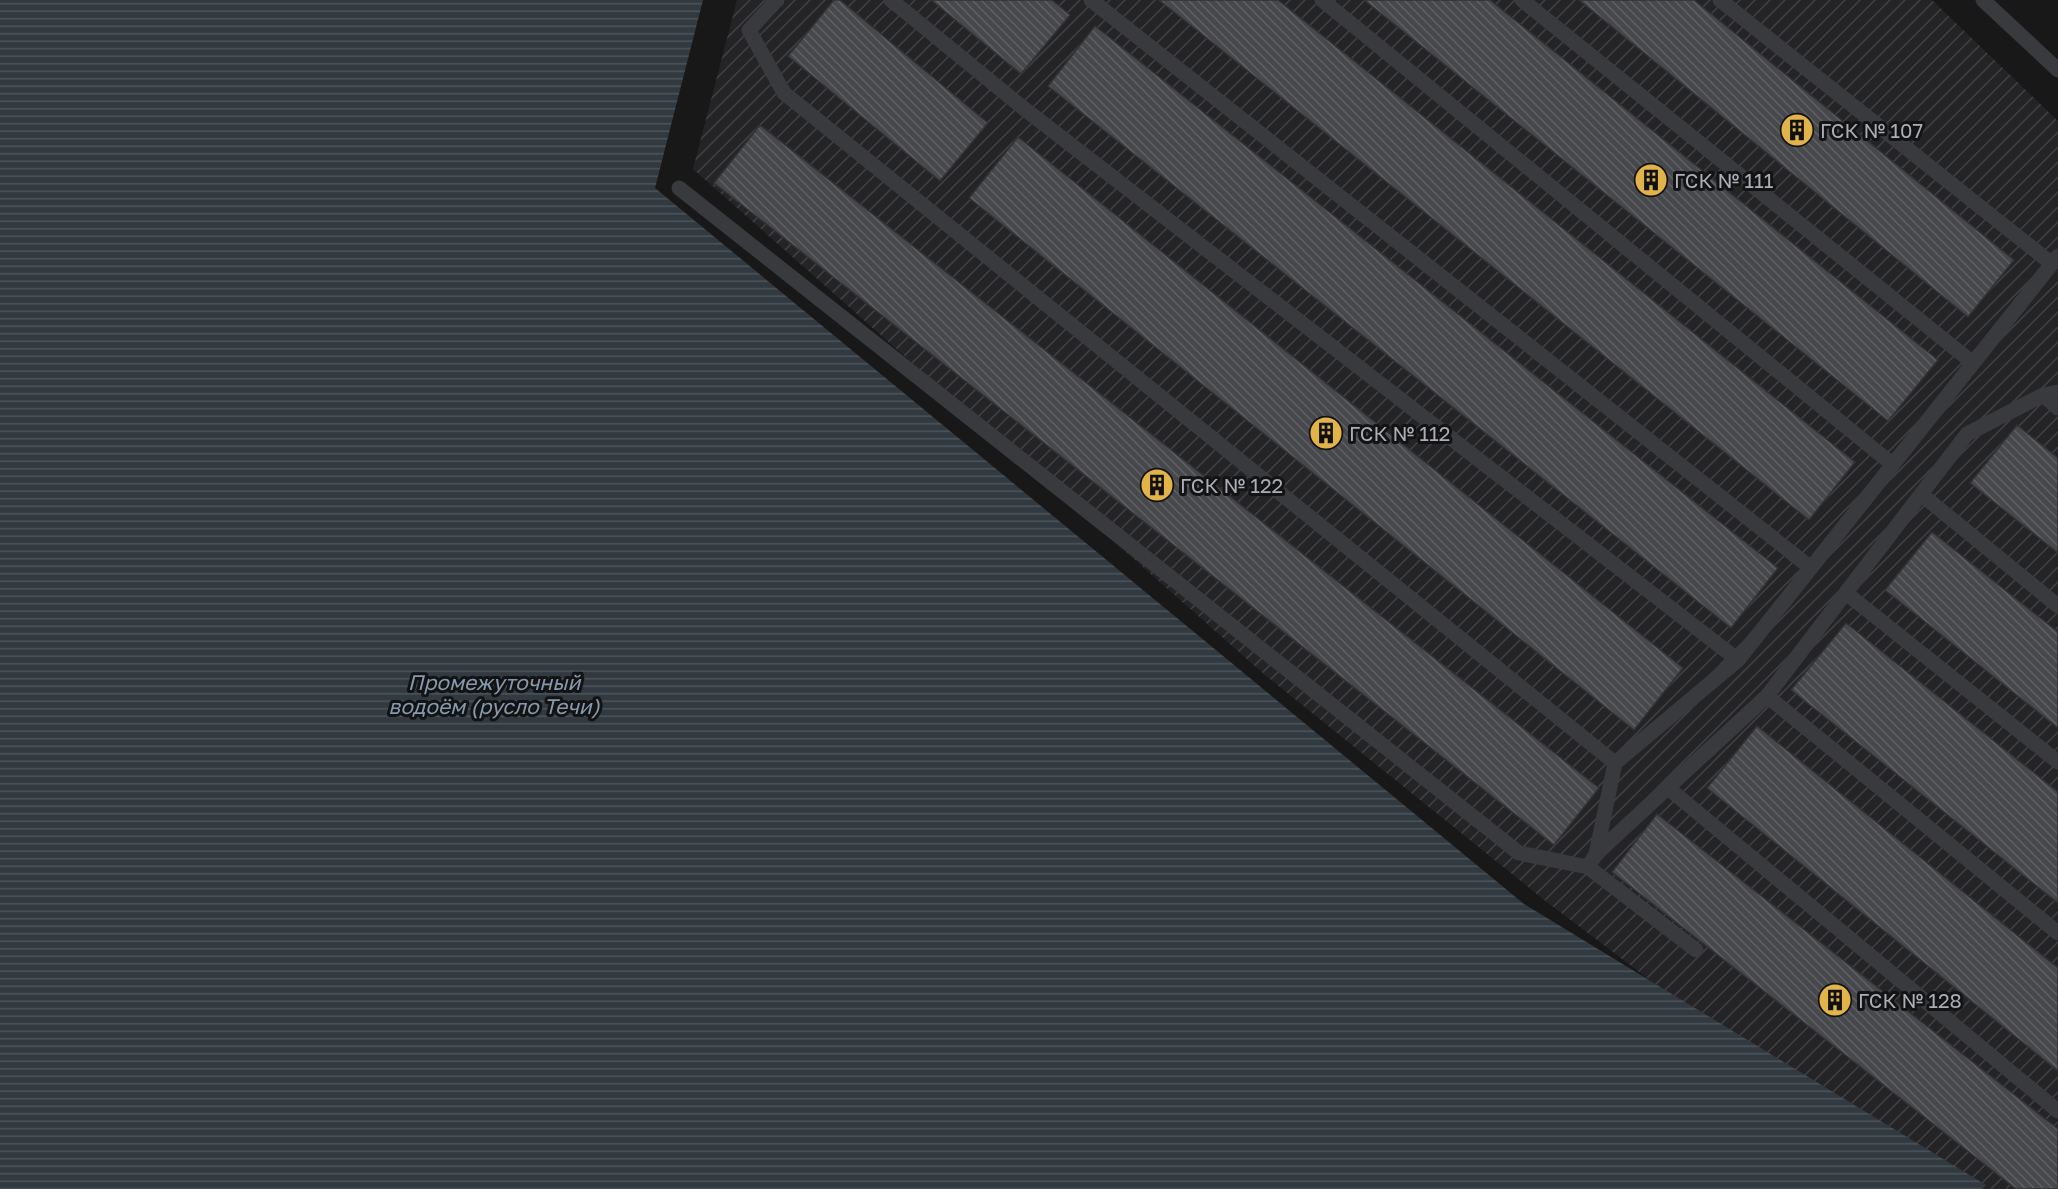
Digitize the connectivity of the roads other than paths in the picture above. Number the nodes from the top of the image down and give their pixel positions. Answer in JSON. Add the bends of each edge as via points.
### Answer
{"nodes":[{"id":1,"x":777,"y":0,"type":"edge"},
{"id":2,"x":891,"y":0,"type":"edge"},
{"id":3,"x":1091,"y":0,"type":"edge"},
{"id":4,"x":1322,"y":0,"type":"edge"},
{"id":5,"x":1522,"y":0,"type":"edge"},
{"id":6,"x":1720,"y":0,"type":"edge"},
{"id":7,"x":1983,"y":0,"type":"edge"},
{"id":8,"x":2058,"y":70,"type":"edge"},
{"id":9,"x":679,"y":188,"type":"dead end"},
{"id":10,"x":2055,"y":260,"type":"edge"},
{"id":11,"x":1973,"y":363,"type":"junction"},
{"id":12,"x":2050,"y":394,"type":"edge"},
{"id":13,"x":2058,"y":408,"type":"edge"},
{"id":14,"x":1892,"y":464,"type":"junction"},
{"id":15,"x":1922,"y":494,"type":"junction"},
{"id":16,"x":1811,"y":568,"type":"junction"},
{"id":17,"x":1846,"y":593,"type":"junction"},
{"id":18,"x":2058,"y":606,"type":"edge"},
{"id":19,"x":1738,"y":660,"type":"junction"},
{"id":20,"x":1767,"y":696,"type":"junction"},
{"id":21,"x":2058,"y":762,"type":"edge"},
{"id":22,"x":1615,"y":763,"type":"junction"},
{"id":23,"x":1668,"y":788,"type":"junction"},
{"id":24,"x":1592,"y":860,"type":"junction"},
{"id":25,"x":2058,"y":933,"type":"edge"},
{"id":26,"x":1696,"y":950,"type":"dead end"},
{"id":27,"x":2058,"y":1111,"type":"edge"}],
"edges":[{"from":1,"to":22,"type":"lane","via":[[749,30],[784,93]]},
{"from":2,"to":19,"type":"lane","via":[[1022,108]]},
{"from":3,"to":16,"type":"lane"},
{"from":4,"to":14,"type":"lane"},
{"from":5,"to":11,"type":"lane"},
{"from":6,"to":10,"type":"lane"},
{"from":7,"to":8,"type":"lane"},
{"from":9,"to":24,"type":"lane","via":[[1519,853]]},
{"from":10,"to":11,"type":"lane"},
{"from":11,"to":14,"type":"lane"},
{"from":12,"to":13,"type":"lane"},
{"from":12,"to":15,"type":"lane","via":[[1967,434]]},
{"from":14,"to":16,"type":"lane"},
{"from":15,"to":17,"type":"lane"},
{"from":15,"to":18,"type":"lane"},
{"from":16,"to":19,"type":"lane"},
{"from":17,"to":20,"type":"lane"},
{"from":17,"to":21,"type":"lane"},
{"from":19,"to":22,"type":"lane"},
{"from":20,"to":23,"type":"lane"},
{"from":20,"to":25,"type":"lane"},
{"from":22,"to":24,"type":"lane"},
{"from":23,"to":24,"type":"lane"},
{"from":23,"to":27,"type":"lane"},
{"from":24,"to":26,"type":"lane"}]}
